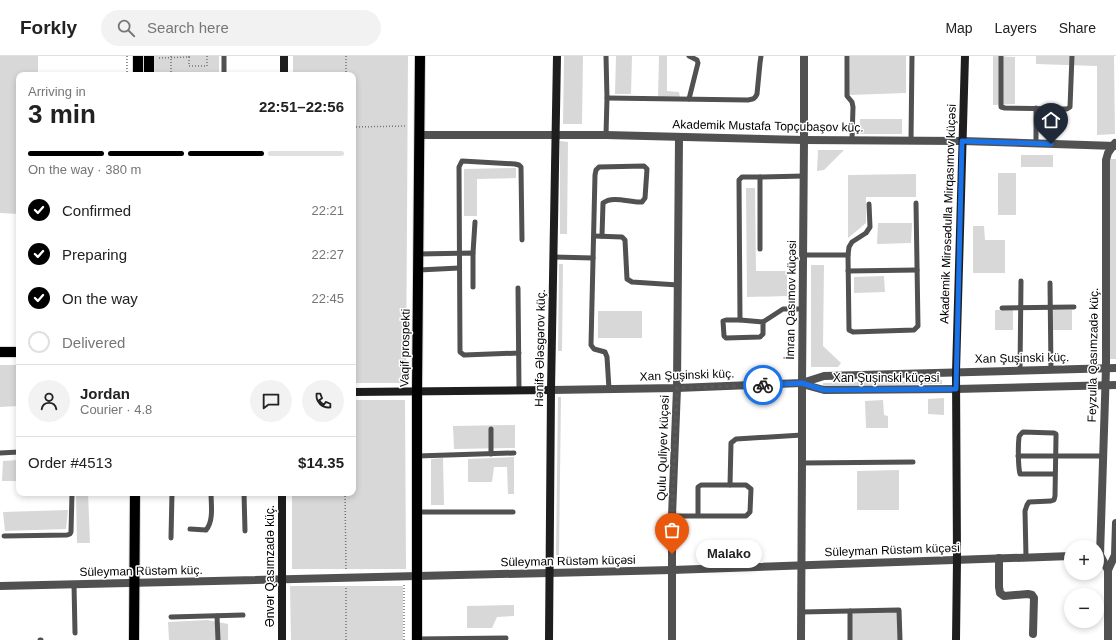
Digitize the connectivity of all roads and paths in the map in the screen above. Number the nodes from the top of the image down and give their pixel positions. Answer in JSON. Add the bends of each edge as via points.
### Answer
{"nodes":[{"id":1,"x":127,"y":56,"type":"edge"},
{"id":2,"x":138,"y":56,"type":"edge"},
{"id":3,"x":207,"y":56,"type":"edge"},
{"id":4,"x":224,"y":56,"type":"edge"},
{"id":5,"x":284,"y":56,"type":"edge"},
{"id":6,"x":346,"y":56,"type":"edge"},
{"id":7,"x":420,"y":56,"type":"edge"},
{"id":8,"x":557,"y":56,"type":"edge"},
{"id":9,"x":606,"y":56,"type":"edge"},
{"id":10,"x":689,"y":56,"type":"edge"},
{"id":11,"x":761,"y":56,"type":"edge"},
{"id":12,"x":804,"y":56,"type":"edge"},
{"id":13,"x":846,"y":56,"type":"edge"},
{"id":14,"x":912,"y":56,"type":"edge"},
{"id":15,"x":964,"y":56,"type":"edge"},
{"id":16,"x":1001,"y":56,"type":"edge"},
{"id":17,"x":1072,"y":56,"type":"edge"},
{"id":18,"x":149,"y":57,"type":"edge"},
{"id":19,"x":171,"y":57,"type":"edge"},
{"id":20,"x":189,"y":57,"type":"edge"},
{"id":21,"x":126,"y":72,"type":"edge"},
{"id":22,"x":138,"y":72,"type":"edge"},
{"id":23,"x":149,"y":72,"type":"edge"},
{"id":24,"x":171,"y":72,"type":"edge"},
{"id":25,"x":224,"y":72,"type":"edge"},
{"id":26,"x":284,"y":72,"type":"edge"},
{"id":27,"x":346,"y":72,"type":"edge"},
{"id":28,"x":607,"y":98,"type":"junction"},
{"id":29,"x":689,"y":99,"type":"junction"},
{"id":30,"x":1036,"y":108,"type":"junction"},
{"id":31,"x":408,"y":126,"type":"dead end"},
{"id":32,"x":356,"y":127,"type":"edge"},
{"id":33,"x":420,"y":134,"type":"junction"},
{"id":34,"x":555,"y":135,"type":"junction"},
{"id":35,"x":606,"y":135,"type":"junction"},
{"id":36,"x":679,"y":137,"type":"junction"},
{"id":37,"x":804,"y":140,"type":"junction"},
{"id":38,"x":852,"y":140,"type":"junction"},
{"id":39,"x":911,"y":141,"type":"junction"},
{"id":40,"x":962,"y":141,"type":"junction"},
{"id":41,"x":1036,"y":143,"type":"junction"},
{"id":42,"x":1115,"y":144,"type":"edge"},
{"id":43,"x":804,"y":176,"type":"junction"},
{"id":44,"x":760,"y":177,"type":"junction"},
{"id":45,"x":916,"y":203,"type":"dead end"},
{"id":46,"x":869,"y":204,"type":"dead end"},
{"id":47,"x":475,"y":222,"type":"dead end"},
{"id":48,"x":594,"y":236,"type":"junction"},
{"id":49,"x":602,"y":236,"type":"junction"},
{"id":50,"x":522,"y":240,"type":"dead end"},
{"id":51,"x":760,"y":249,"type":"dead end"},
{"id":52,"x":459,"y":253,"type":"junction"},
{"id":53,"x":473,"y":253,"type":"junction"},
{"id":54,"x":418,"y":254,"type":"junction"},
{"id":55,"x":803,"y":255,"type":"junction"},
{"id":56,"x":848,"y":255,"type":"junction"},
{"id":57,"x":554,"y":257,"type":"junction"},
{"id":58,"x":593,"y":258,"type":"junction"},
{"id":59,"x":459,"y":268,"type":"junction"},
{"id":60,"x":418,"y":270,"type":"junction"},
{"id":61,"x":917,"y":270,"type":"junction"},
{"id":62,"x":848,"y":271,"type":"junction"},
{"id":63,"x":1021,"y":281,"type":"dead end"},
{"id":64,"x":1050,"y":283,"type":"dead end"},
{"id":65,"x":678,"y":285,"type":"junction"},
{"id":66,"x":473,"y":287,"type":"dead end"},
{"id":67,"x":518,"y":288,"type":"dead end"},
{"id":68,"x":1021,"y":307,"type":"junction"},
{"id":69,"x":1050,"y":307,"type":"junction"},
{"id":70,"x":1074,"y":307,"type":"dead end"},
{"id":71,"x":1002,"y":308,"type":"dead end"},
{"id":72,"x":802,"y":309,"type":"junction"},
{"id":73,"x":740,"y":320,"type":"junction"},
{"id":74,"x":763,"y":322,"type":"junction"},
{"id":75,"x":0,"y":352,"type":"edge"},
{"id":76,"x":16,"y":352,"type":"edge"},
{"id":77,"x":519,"y":353,"type":"junction"},
{"id":78,"x":1106,"y":368,"type":"junction"},
{"id":79,"x":1116,"y":368,"type":"edge"},
{"id":80,"x":1020,"y":370,"type":"junction"},
{"id":81,"x":1050,"y":370,"type":"junction"},
{"id":82,"x":956,"y":372,"type":"junction"},
{"id":83,"x":802,"y":383,"type":"junction"},
{"id":84,"x":1106,"y":385,"type":"junction"},
{"id":85,"x":1116,"y":385,"type":"edge"},
{"id":86,"x":677,"y":388,"type":"junction"},
{"id":87,"x":609,"y":389,"type":"junction"},
{"id":88,"x":956,"y":389,"type":"junction"},
{"id":89,"x":519,"y":390,"type":"junction"},
{"id":90,"x":551,"y":390,"type":"junction"},
{"id":91,"x":417,"y":391,"type":"junction"},
{"id":92,"x":356,"y":392,"type":"edge"},
{"id":93,"x":491,"y":429,"type":"dead end"},
{"id":94,"x":802,"y":435,"type":"junction"},
{"id":95,"x":16,"y":452,"type":"edge"},
{"id":96,"x":0,"y":453,"type":"edge"},
{"id":97,"x":491,"y":454,"type":"junction"},
{"id":98,"x":514,"y":454,"type":"dead end"},
{"id":99,"x":417,"y":456,"type":"junction"},
{"id":100,"x":1018,"y":456,"type":"junction"},
{"id":101,"x":1056,"y":456,"type":"junction"},
{"id":102,"x":1104,"y":456,"type":"junction"},
{"id":103,"x":802,"y":462,"type":"junction"},
{"id":104,"x":913,"y":462,"type":"dead end"},
{"id":105,"x":1055,"y":474,"type":"junction"},
{"id":106,"x":730,"y":485,"type":"junction"},
{"id":107,"x":72,"y":496,"type":"edge"},
{"id":108,"x":135,"y":496,"type":"edge"},
{"id":109,"x":172,"y":496,"type":"edge"},
{"id":110,"x":211,"y":496,"type":"edge"},
{"id":111,"x":244,"y":496,"type":"edge"},
{"id":112,"x":282,"y":496,"type":"edge"},
{"id":113,"x":346,"y":496,"type":"edge"},
{"id":114,"x":417,"y":512,"type":"junction"},
{"id":115,"x":513,"y":512,"type":"dead end"},
{"id":116,"x":672,"y":516,"type":"junction"},
{"id":117,"x":698,"y":516,"type":"junction"},
{"id":118,"x":1116,"y":523,"type":"edge"},
{"id":119,"x":190,"y":529,"type":"dead end"},
{"id":120,"x":245,"y":531,"type":"dead end"},
{"id":121,"x":4,"y":536,"type":"dead end"},
{"id":122,"x":171,"y":538,"type":"dead end"},
{"id":123,"x":1100,"y":540,"type":"edge"},
{"id":124,"x":1104,"y":555,"type":"edge"},
{"id":125,"x":1116,"y":555,"type":"edge"},
{"id":126,"x":1064,"y":556,"type":"edge"},
{"id":127,"x":1026,"y":557,"type":"junction"},
{"id":128,"x":999,"y":558,"type":"junction"},
{"id":129,"x":957,"y":560,"type":"junction"},
{"id":130,"x":1104,"y":563,"type":"edge"},
{"id":131,"x":801,"y":565,"type":"junction"},
{"id":132,"x":346,"y":570,"type":"dead end"},
{"id":133,"x":672,"y":570,"type":"junction"},
{"id":134,"x":1108,"y":570,"type":"junction"},
{"id":135,"x":549,"y":573,"type":"junction"},
{"id":136,"x":417,"y":576,"type":"junction"},
{"id":137,"x":404,"y":577,"type":"junction"},
{"id":138,"x":282,"y":580,"type":"junction"},
{"id":139,"x":135,"y":582,"type":"junction"},
{"id":140,"x":74,"y":584,"type":"junction"},
{"id":141,"x":0,"y":586,"type":"edge"},
{"id":142,"x":346,"y":586,"type":"dead end"},
{"id":143,"x":850,"y":611,"type":"junction"},
{"id":144,"x":801,"y":612,"type":"junction"},
{"id":145,"x":243,"y":615,"type":"dead end"},
{"id":146,"x":171,"y":616,"type":"dead end"},
{"id":147,"x":217,"y":616,"type":"junction"},
{"id":148,"x":75,"y":633,"type":"dead end"},
{"id":149,"x":1033,"y":634,"type":"dead end"},
{"id":150,"x":506,"y":638,"type":"dead end"},
{"id":151,"x":479,"y":639,"type":"edge"},
{"id":152,"x":134,"y":640,"type":"edge"},
{"id":153,"x":218,"y":640,"type":"edge"},
{"id":154,"x":282,"y":640,"type":"edge"},
{"id":155,"x":346,"y":640,"type":"edge"},
{"id":156,"x":404,"y":640,"type":"edge"},
{"id":157,"x":417,"y":640,"type":"edge"},
{"id":158,"x":549,"y":640,"type":"edge"},
{"id":159,"x":672,"y":640,"type":"edge"},
{"id":160,"x":801,"y":640,"type":"edge"},
{"id":161,"x":850,"y":640,"type":"edge"},
{"id":162,"x":900,"y":640,"type":"edge"},
{"id":163,"x":956,"y":640,"type":"edge"},
{"id":164,"x":1108,"y":640,"type":"edge"}],
"edges":[{"from":1,"to":21,"type":"path"},
{"from":2,"to":22,"type":"main road"},
{"from":3,"to":20,"type":"path","via":[[207,66],[189,66]]},
{"from":4,"to":25,"type":"lane"},
{"from":5,"to":26,"type":"street"},
{"from":6,"to":27,"type":"path"},
{"from":7,"to":33,"type":"main road","name":"Vaqif prospekti"},
{"from":8,"to":34,"type":"street","name":"Hənifə Ələsgərov küç."},
{"from":9,"to":28,"type":"lane"},
{"from":10,"to":29,"type":"lane","via":[[698,63]]},
{"from":11,"to":29,"type":"lane","via":[[757,94],[754,99]]},
{"from":12,"to":37,"type":"street","name":"İmran Qasımov küçəsi"},
{"from":13,"to":38,"type":"lane","via":[[847,96],[853,107]]},
{"from":14,"to":39,"type":"lane"},
{"from":15,"to":40,"type":"street","name":"Akademik Mirəsədulla Mirqasımov küçəsi"},
{"from":16,"to":30,"type":"lane","via":[[1001,107]]},
{"from":17,"to":30,"type":"lane","via":[[1070,107]]},
{"from":18,"to":19,"type":"path"},
{"from":18,"to":23,"type":"main road"},
{"from":19,"to":20,"type":"path"},
{"from":19,"to":24,"type":"path"},
{"from":28,"to":29,"type":"lane"},
{"from":28,"to":35,"type":"lane"},
{"from":30,"to":41,"type":"lane"},
{"from":31,"to":32,"type":"path"},
{"from":33,"to":34,"type":"street","name":"Akademik Mustafa Topçubaşov küç."},
{"from":33,"to":54,"type":"main road","name":"Vaqif prospekti"},
{"from":34,"to":35,"type":"street","name":"Akademik Mustafa Topçubaşov küç."},
{"from":34,"to":57,"type":"street","name":"Hənifə Ələsgərov küç."},
{"from":35,"to":36,"type":"street","name":"Akademik Mustafa Topçubaşov küç."},
{"from":36,"to":37,"type":"street","name":"Akademik Mustafa Topçubaşov küç."},
{"from":36,"to":65,"type":"street","name":"Qulu Quliyev küçəsi"},
{"from":37,"to":38,"type":"street","name":"Akademik Mustafa Topçubaşov küç."},
{"from":37,"to":43,"type":"street","name":"İmran Qasımov küçəsi"},
{"from":38,"to":39,"type":"street","name":"Akademik Mustafa Topçubaşov küç."},
{"from":39,"to":40,"type":"street","name":"Akademik Mustafa Topçubaşov küç."},
{"from":40,"to":41,"type":"street","name":"Akademik Mustafa Topçubaşov küç."},
{"from":40,"to":82,"type":"street","name":"Akademik Mirəsədulla Mirqasımov küçəsi"},
{"from":41,"to":42,"type":"street","name":"Akademik Mustafa Topçubaşov küç."},
{"from":42,"to":78,"type":"street","name":"Feyzulla Qasımzadə küç.","via":[[1106,160]]},
{"from":43,"to":44,"type":"lane"},
{"from":43,"to":55,"type":"street","name":"İmran Qasımov küçəsi"},
{"from":44,"to":51,"type":"lane"},
{"from":44,"to":73,"type":"lane","via":[[742,177],[739,180]]},
{"from":45,"to":61,"type":"lane"},
{"from":46,"to":56,"type":"lane","via":[[870,227],[866,233],[852,242]]},
{"from":47,"to":53,"type":"lane"},
{"from":48,"to":49,"type":"lane"},
{"from":48,"to":49,"type":"lane","via":[[596,170],[599,167],[644,166],[647,169],[645,198],[642,202],[612,199],[603,203]]},
{"from":48,"to":58,"type":"lane"},
{"from":49,"to":65,"type":"lane","via":[[622,237],[625,240],[627,279],[632,282]]},
{"from":50,"to":52,"type":"lane","via":[[521,167],[515,164],[462,161],[459,167]]},
{"from":52,"to":53,"type":"lane"},
{"from":52,"to":54,"type":"lane"},
{"from":52,"to":59,"type":"lane"},
{"from":53,"to":66,"type":"lane"},
{"from":54,"to":60,"type":"main road","name":"Vaqif prospekti"},
{"from":55,"to":56,"type":"lane"},
{"from":55,"to":72,"type":"street","name":"İmran Qasımov küçəsi"},
{"from":56,"to":62,"type":"lane"},
{"from":57,"to":58,"type":"lane"},
{"from":57,"to":90,"type":"street","name":"Hənifə Ələsgərov küç."},
{"from":58,"to":87,"type":"lane","via":[[591,345],[594,349],[604,352],[607,357]]},
{"from":59,"to":60,"type":"lane"},
{"from":59,"to":77,"type":"lane","via":[[460,352],[464,355]]},
{"from":60,"to":91,"type":"main road","name":"Vaqif prospekti"},
{"from":61,"to":62,"type":"lane"},
{"from":61,"to":62,"type":"lane","via":[[918,326],[914,330],[853,332],[849,330]]},
{"from":63,"to":68,"type":"lane"},
{"from":64,"to":69,"type":"lane"},
{"from":65,"to":86,"type":"street","name":"Qulu Quliyev küçəsi"},
{"from":67,"to":77,"type":"lane"},
{"from":68,"to":69,"type":"lane"},
{"from":68,"to":71,"type":"lane"},
{"from":68,"to":80,"type":"lane"},
{"from":69,"to":70,"type":"lane"},
{"from":69,"to":81,"type":"lane"},
{"from":72,"to":74,"type":"lane","via":[[783,309]]},
{"from":72,"to":83,"type":"street","name":"İmran Qasımov küçəsi"},
{"from":73,"to":74,"type":"lane"},
{"from":73,"to":74,"type":"lane","via":[[723,321],[726,338],[760,337],[763,334]]},
{"from":75,"to":76,"type":"main road"},
{"from":77,"to":89,"type":"lane"},
{"from":78,"to":79,"type":"street","name":"Xan Şuşinski küç."},
{"from":78,"to":81,"type":"street","name":"Xan Şuşinski küç."},
{"from":78,"to":84,"type":"street","name":"Feyzulla Qasımzadə küç."},
{"from":80,"to":81,"type":"street","name":"Xan Şuşinski küç."},
{"from":80,"to":82,"type":"street","name":"Xan Şuşinski küç."},
{"from":82,"to":83,"type":"street","name":"Xan Şuşinski küç.","via":[[824,376]]},
{"from":82,"to":88,"type":"street","name":"Akademik Mirəsədulla Mirqasımov küçəsi"},
{"from":83,"to":86,"type":"street","name":"Xan Şuşinski küç."},
{"from":83,"to":88,"type":"street","name":"Xan Şuşinski küçəsi","via":[[824,390]]},
{"from":83,"to":94,"type":"street","name":"İmran Qasımov küçəsi"},
{"from":84,"to":85,"type":"street","name":"Xan Şuşinski küçəsi"},
{"from":84,"to":88,"type":"street","name":"Xan Şuşinski küçəsi"},
{"from":84,"to":102,"type":"street","name":"Feyzulla Qasımzadə küç."},
{"from":86,"to":87,"type":"street","name":"Xan Şuşinski küç."},
{"from":86,"to":116,"type":"street","name":"Qulu Quliyev küçəsi"},
{"from":87,"to":90,"type":"street","name":"Xan Şuşinski küç."},
{"from":88,"to":129,"type":"street"},
{"from":89,"to":90,"type":"street","name":"Xan Şuşinski küç."},
{"from":89,"to":91,"type":"street","name":"Xan Şuşinski küç."},
{"from":90,"to":135,"type":"street","name":"Hənifə Ələsgərov küç."},
{"from":91,"to":92,"type":"street","name":"Xan Şuşinski küç."},
{"from":91,"to":99,"type":"main road","name":"Vaqif prospekti"},
{"from":93,"to":97,"type":"lane"},
{"from":94,"to":103,"type":"street","name":"İmran Qasımov küçəsi"},
{"from":94,"to":106,"type":"lane","via":[[736,439],[731,444]]},
{"from":95,"to":96,"type":"lane"},
{"from":97,"to":98,"type":"lane"},
{"from":97,"to":99,"type":"lane"},
{"from":99,"to":114,"type":"main road","name":"Vaqif prospekti"},
{"from":100,"to":101,"type":"lane"},
{"from":100,"to":101,"type":"lane","via":[[1019,437],[1023,432],[1056,434]]},
{"from":100,"to":105,"type":"lane","via":[[1020,474]]},
{"from":101,"to":102,"type":"lane"},
{"from":101,"to":105,"type":"lane"},
{"from":102,"to":123,"type":"street","name":"Feyzulla Qasımzadə küç."},
{"from":103,"to":104,"type":"lane"},
{"from":103,"to":131,"type":"street","name":"İmran Qasımov küçəsi"},
{"from":105,"to":127,"type":"lane","via":[[1054,500],[1030,502],[1025,510]]},
{"from":106,"to":117,"type":"lane","via":[[698,487]]},
{"from":106,"to":117,"type":"lane","via":[[746,485],[751,489],[750,512],[746,516]]},
{"from":107,"to":121,"type":"lane","via":[[70,534]]},
{"from":108,"to":139,"type":"main road"},
{"from":109,"to":122,"type":"lane"},
{"from":110,"to":119,"type":"lane","via":[[209,526],[206,530]]},
{"from":111,"to":120,"type":"lane"},
{"from":112,"to":138,"type":"street","name":"Ənvər Qasımzadə küç."},
{"from":113,"to":132,"type":"path"},
{"from":114,"to":115,"type":"lane"},
{"from":114,"to":136,"type":"main road","name":"Vaqif prospekti"},
{"from":116,"to":117,"type":"lane"},
{"from":116,"to":133,"type":"street","name":"Qulu Quliyev küçəsi"},
{"from":118,"to":125,"type":"street"},
{"from":124,"to":125,"type":"street"},
{"from":125,"to":134,"type":"street"},
{"from":126,"to":127,"type":"street","name":"Süleyman Rüstəm küçəsi"},
{"from":127,"to":128,"type":"street","name":"Süleyman Rüstəm küçəsi"},
{"from":128,"to":129,"type":"street","name":"Süleyman Rüstəm küçəsi"},
{"from":128,"to":149,"type":"street","via":[[1000,593],[1004,596],[1028,594],[1034,598]]},
{"from":129,"to":131,"type":"street","name":"Süleyman Rüstəm küçəsi"},
{"from":129,"to":163,"type":"street"},
{"from":130,"to":134,"type":"street"},
{"from":131,"to":133,"type":"street","name":"Süleyman Rüstəm küçəsi"},
{"from":131,"to":144,"type":"street","name":"İmran Qasımov küçəsi"},
{"from":133,"to":135,"type":"street","name":"Süleyman Rüstəm küçəsi"},
{"from":133,"to":159,"type":"street","name":"Qulu Quliyev küçəsi"},
{"from":134,"to":164,"type":"street"},
{"from":135,"to":136,"type":"street","name":"Süleyman Rüstəm küçəsi"},
{"from":135,"to":158,"type":"street","name":"Hənifə Ələsgərov küç."},
{"from":136,"to":137,"type":"street","name":"Süleyman Rüstəm küçəsi"},
{"from":136,"to":157,"type":"main road","name":"Vaqif prospekti"},
{"from":137,"to":138,"type":"street","name":"Süleyman Rüstəm küçəsi"},
{"from":137,"to":156,"type":"path"},
{"from":138,"to":139,"type":"street","name":"Süleyman Rüstəm küç."},
{"from":138,"to":154,"type":"street","name":"Ənvər Qasımzadə küç."},
{"from":139,"to":140,"type":"street","name":"Süleyman Rüstəm küç."},
{"from":139,"to":152,"type":"main road"},
{"from":140,"to":141,"type":"street","name":"Süleyman Rüstəm küç."},
{"from":140,"to":148,"type":"lane"},
{"from":142,"to":155,"type":"path"},
{"from":143,"to":144,"type":"lane"},
{"from":143,"to":161,"type":"lane"},
{"from":143,"to":162,"type":"lane","via":[[899,610]]},
{"from":144,"to":160,"type":"street","name":"İmran Qasımov küçəsi"},
{"from":145,"to":147,"type":"lane"},
{"from":146,"to":147,"type":"lane"},
{"from":147,"to":153,"type":"lane"},
{"from":150,"to":151,"type":"lane"},
{"from":151,"to":157,"type":"lane"}]}
